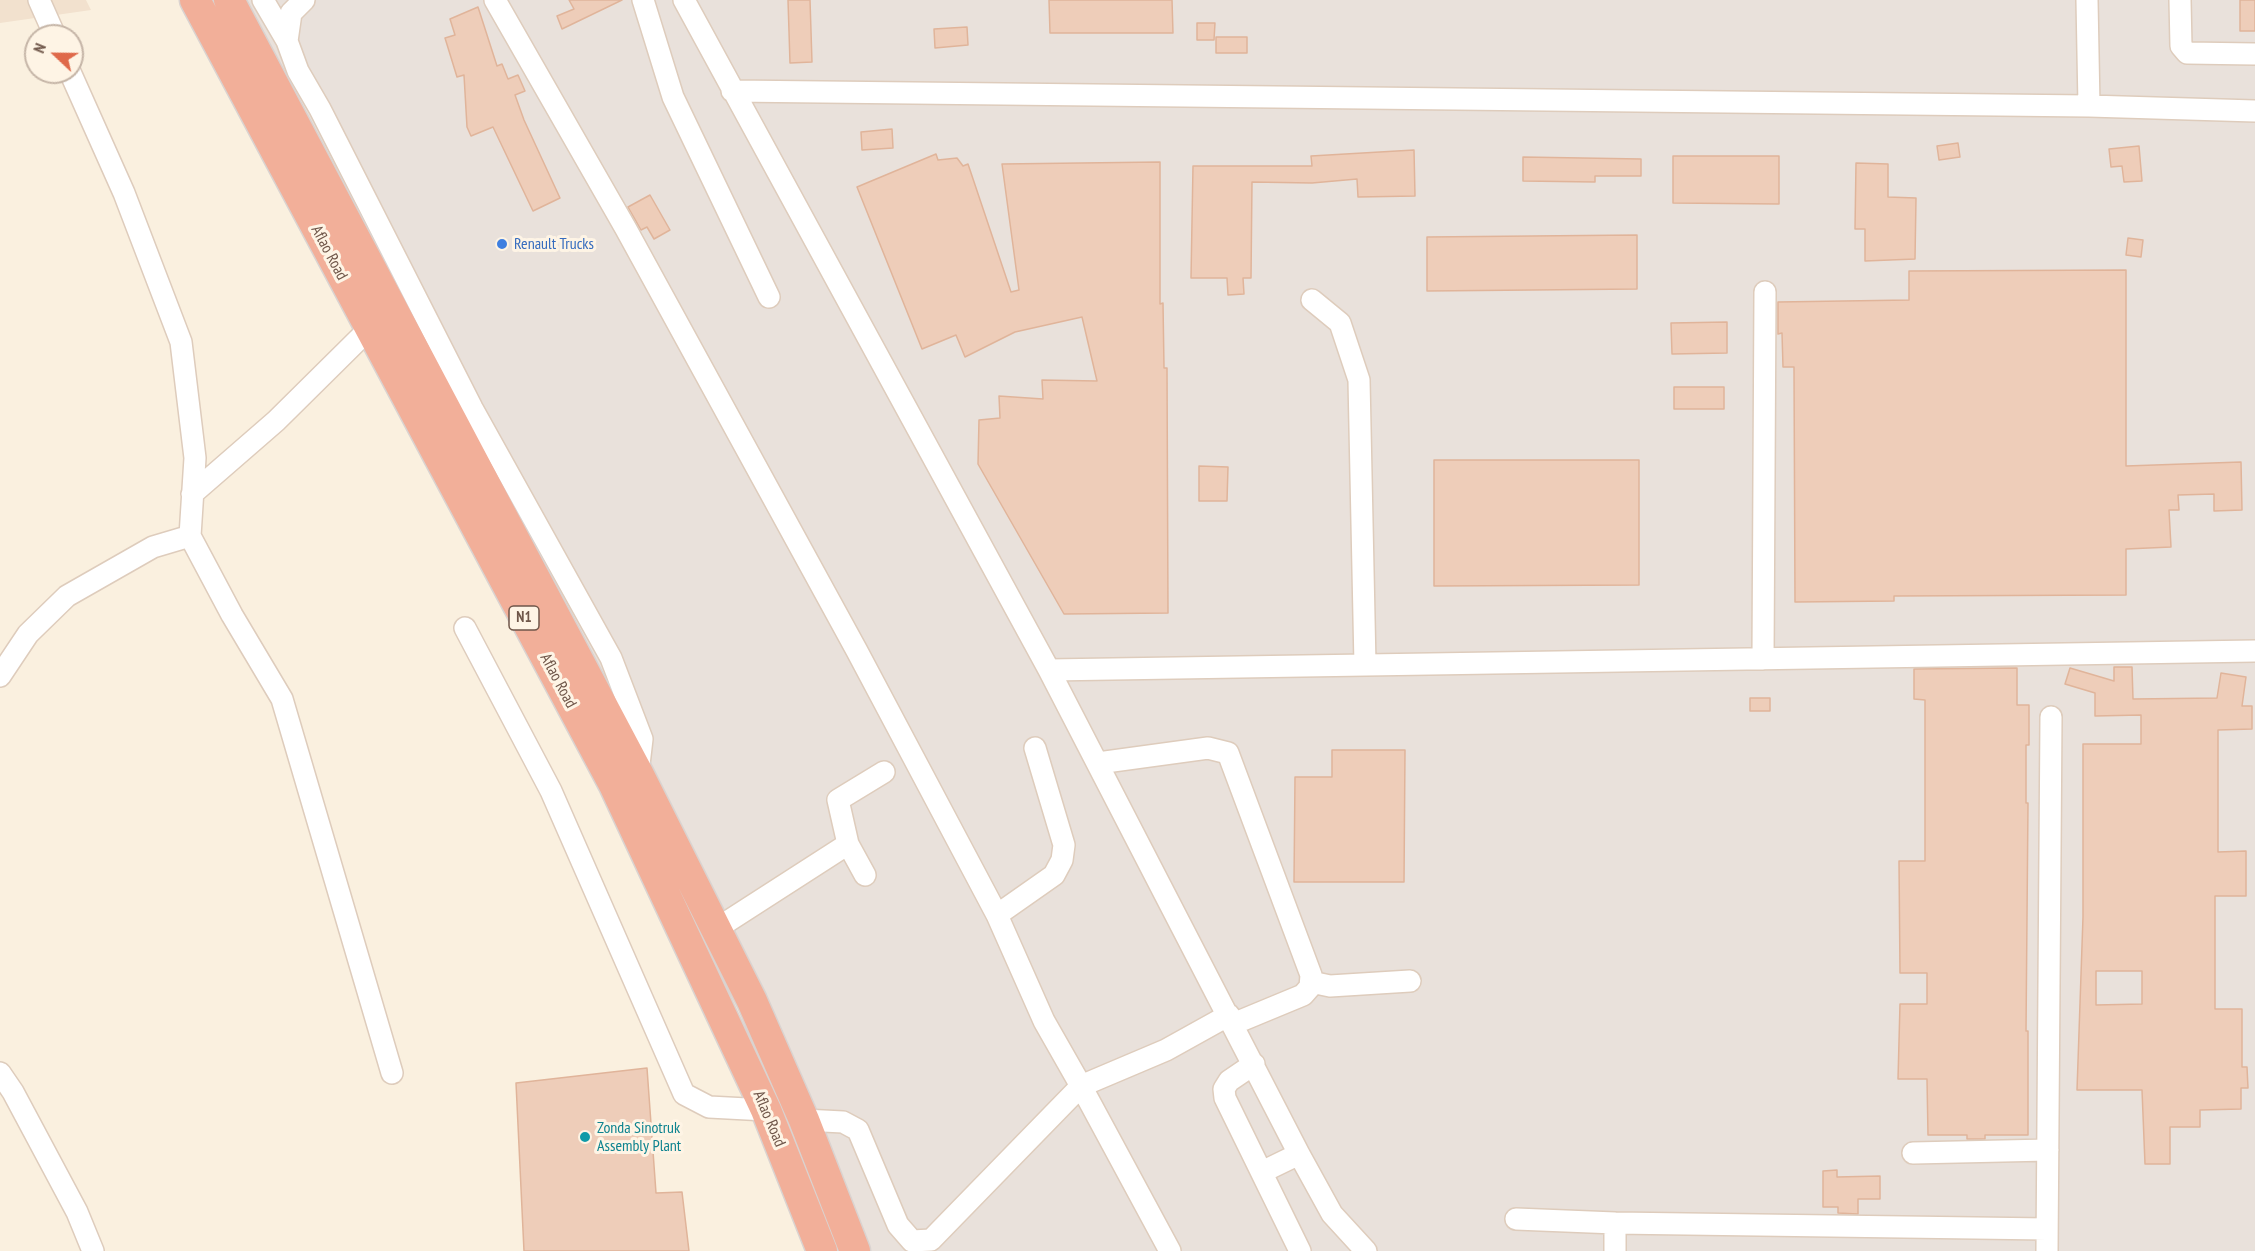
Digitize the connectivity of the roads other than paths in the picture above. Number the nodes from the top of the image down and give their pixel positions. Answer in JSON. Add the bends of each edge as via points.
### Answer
{"nodes":[{"id":1,"x":39,"y":0,"type":"edge"},
{"id":2,"x":195,"y":0,"type":"edge"},
{"id":3,"x":229,"y":0,"type":"edge"},
{"id":4,"x":262,"y":0,"type":"edge"},
{"id":5,"x":304,"y":0,"type":"edge"},
{"id":6,"x":495,"y":0,"type":"edge"},
{"id":7,"x":643,"y":0,"type":"edge"},
{"id":8,"x":684,"y":0,"type":"edge"},
{"id":9,"x":2087,"y":0,"type":"edge"},
{"id":10,"x":2180,"y":0,"type":"edge"},
{"id":11,"x":50,"y":24,"type":"edge"},
{"id":12,"x":286,"y":41,"type":"junction"},
{"id":13,"x":2255,"y":54,"type":"edge"},
{"id":14,"x":75,"y":84,"type":"edge"},
{"id":15,"x":732,"y":91,"type":"junction"},
{"id":16,"x":2089,"y":106,"type":"junction"},
{"id":17,"x":2255,"y":111,"type":"edge"},
{"id":18,"x":1765,"y":292,"type":"dead end"},
{"id":19,"x":769,"y":297,"type":"dead end"},
{"id":20,"x":1312,"y":300,"type":"dead end"},
{"id":21,"x":369,"y":329,"type":"junction"},
{"id":22,"x":192,"y":494,"type":"junction"},
{"id":23,"x":190,"y":536,"type":"junction"},
{"id":24,"x":465,"y":628,"type":"dead end"},
{"id":25,"x":2255,"y":651,"type":"edge"},
{"id":26,"x":1763,"y":658,"type":"junction"},
{"id":27,"x":1365,"y":665,"type":"junction"},
{"id":28,"x":1049,"y":670,"type":"junction"},
{"id":29,"x":0,"y":676,"type":"edge"},
{"id":30,"x":2051,"y":717,"type":"dead end"},
{"id":31,"x":1035,"y":748,"type":"dead end"},
{"id":32,"x":1098,"y":763,"type":"junction"},
{"id":33,"x":884,"y":772,"type":"dead end"},
{"id":34,"x":638,"y":773,"type":"junction"},
{"id":35,"x":848,"y":844,"type":"junction"},
{"id":36,"x":865,"y":875,"type":"dead end"},
{"id":37,"x":997,"y":915,"type":"junction"},
{"id":38,"x":716,"y":928,"type":"junction"},
{"id":39,"x":1410,"y":981,"type":"dead end"},
{"id":40,"x":1311,"y":982,"type":"junction"},
{"id":41,"x":1231,"y":1020,"type":"junction"},
{"id":42,"x":1254,"y":1064,"type":"junction"},
{"id":43,"x":0,"y":1073,"type":"edge"},
{"id":44,"x":392,"y":1073,"type":"dead end"},
{"id":45,"x":1081,"y":1086,"type":"junction"},
{"id":46,"x":766,"y":1110,"type":"junction"},
{"id":47,"x":804,"y":1120,"type":"junction"},
{"id":48,"x":2048,"y":1150,"type":"junction"},
{"id":49,"x":1299,"y":1154,"type":"junction"},
{"id":50,"x":1913,"y":1154,"type":"dead end"},
{"id":51,"x":1262,"y":1172,"type":"junction"},
{"id":52,"x":1516,"y":1218,"type":"dead end"},
{"id":53,"x":1615,"y":1223,"type":"junction"},
{"id":54,"x":2047,"y":1229,"type":"junction"},
{"id":55,"x":93,"y":1251,"type":"edge"},
{"id":56,"x":822,"y":1251,"type":"edge"},
{"id":57,"x":855,"y":1251,"type":"edge"},
{"id":58,"x":1170,"y":1251,"type":"edge"},
{"id":59,"x":1300,"y":1251,"type":"edge"},
{"id":60,"x":1366,"y":1251,"type":"edge"},
{"id":61,"x":1615,"y":1251,"type":"edge"},
{"id":62,"x":2047,"y":1251,"type":"edge"}],
"edges":[{"from":1,"to":11,"type":"street"},
{"from":2,"to":21,"type":"highway","name":"Aflao Road","number":"N1"},
{"from":3,"to":34,"type":"highway","name":"Aflao Road","number":"N1"},
{"from":4,"to":12,"type":"street"},
{"from":5,"to":12,"type":"street","via":[[291,13]]},
{"from":6,"to":37,"type":"street","via":[[626,229]]},
{"from":7,"to":19,"type":"street","via":[[673,97]]},
{"from":8,"to":15,"type":"street"},
{"from":9,"to":16,"type":"street"},
{"from":10,"to":13,"type":"street","via":[[2181,46],[2187,53]]},
{"from":12,"to":34,"type":"street","via":[[472,408],[612,658],[642,739]]},
{"from":14,"to":22,"type":"street","via":[[124,193],[181,342],[195,458]]},
{"from":15,"to":16,"type":"street"},
{"from":15,"to":28,"type":"street"},
{"from":16,"to":17,"type":"street"},
{"from":18,"to":26,"type":"street"},
{"from":20,"to":27,"type":"street","via":[[1340,323],[1359,380]]},
{"from":21,"to":22,"type":"street","via":[[276,421]]},
{"from":21,"to":46,"type":"highway","name":"Aflao Road","number":"N1","via":[[614,785]]},
{"from":22,"to":23,"type":"street"},
{"from":23,"to":29,"type":"street","via":[[153,547],[67,596],[28,634]]},
{"from":23,"to":44,"type":"street","via":[[282,699]]},
{"from":24,"to":46,"type":"street","via":[[552,791],[684,1094],[709,1107]]},
{"from":25,"to":26,"type":"street"},
{"from":26,"to":27,"type":"street"},
{"from":27,"to":28,"type":"street"},
{"from":28,"to":32,"type":"street"},
{"from":30,"to":48,"type":"street"},
{"from":31,"to":37,"type":"street","via":[[1064,845],[1062,860],[1054,875]]},
{"from":32,"to":40,"type":"street","via":[[1209,748],[1228,753]]},
{"from":32,"to":41,"type":"street"},
{"from":33,"to":35,"type":"street","via":[[838,800]]},
{"from":34,"to":38,"type":"highway","name":"Aflao Road","number":"N1"},
{"from":35,"to":36,"type":"street"},
{"from":35,"to":38,"type":"street"},
{"from":37,"to":45,"type":"street","via":[[1044,1021]]},
{"from":38,"to":47,"type":"highway","name":"Aflao Road","number":"N1"},
{"from":39,"to":40,"type":"street","via":[[1330,986]]},
{"from":40,"to":41,"type":"street","via":[[1303,995]]},
{"from":41,"to":42,"type":"street"},
{"from":41,"to":45,"type":"street"},
{"from":42,"to":49,"type":"street"},
{"from":42,"to":51,"type":"street","via":[[1224,1089]]},
{"from":43,"to":55,"type":"street","via":[[77,1212]]},
{"from":45,"to":47,"type":"street","via":[[931,1240],[912,1241],[898,1225],[858,1131],[843,1122]]},
{"from":45,"to":58,"type":"street"},
{"from":46,"to":56,"type":"highway","name":"Aflao Road","number":"N1"},
{"from":47,"to":57,"type":"highway","name":"Aflao Road","number":"N1"},
{"from":48,"to":50,"type":"street"},
{"from":48,"to":54,"type":"street"},
{"from":49,"to":51,"type":"street"},
{"from":49,"to":60,"type":"street","via":[[1332,1215]]},
{"from":51,"to":59,"type":"street"},
{"from":52,"to":53,"type":"street"},
{"from":53,"to":54,"type":"street"},
{"from":53,"to":61,"type":"street"},
{"from":54,"to":62,"type":"street"}]}
